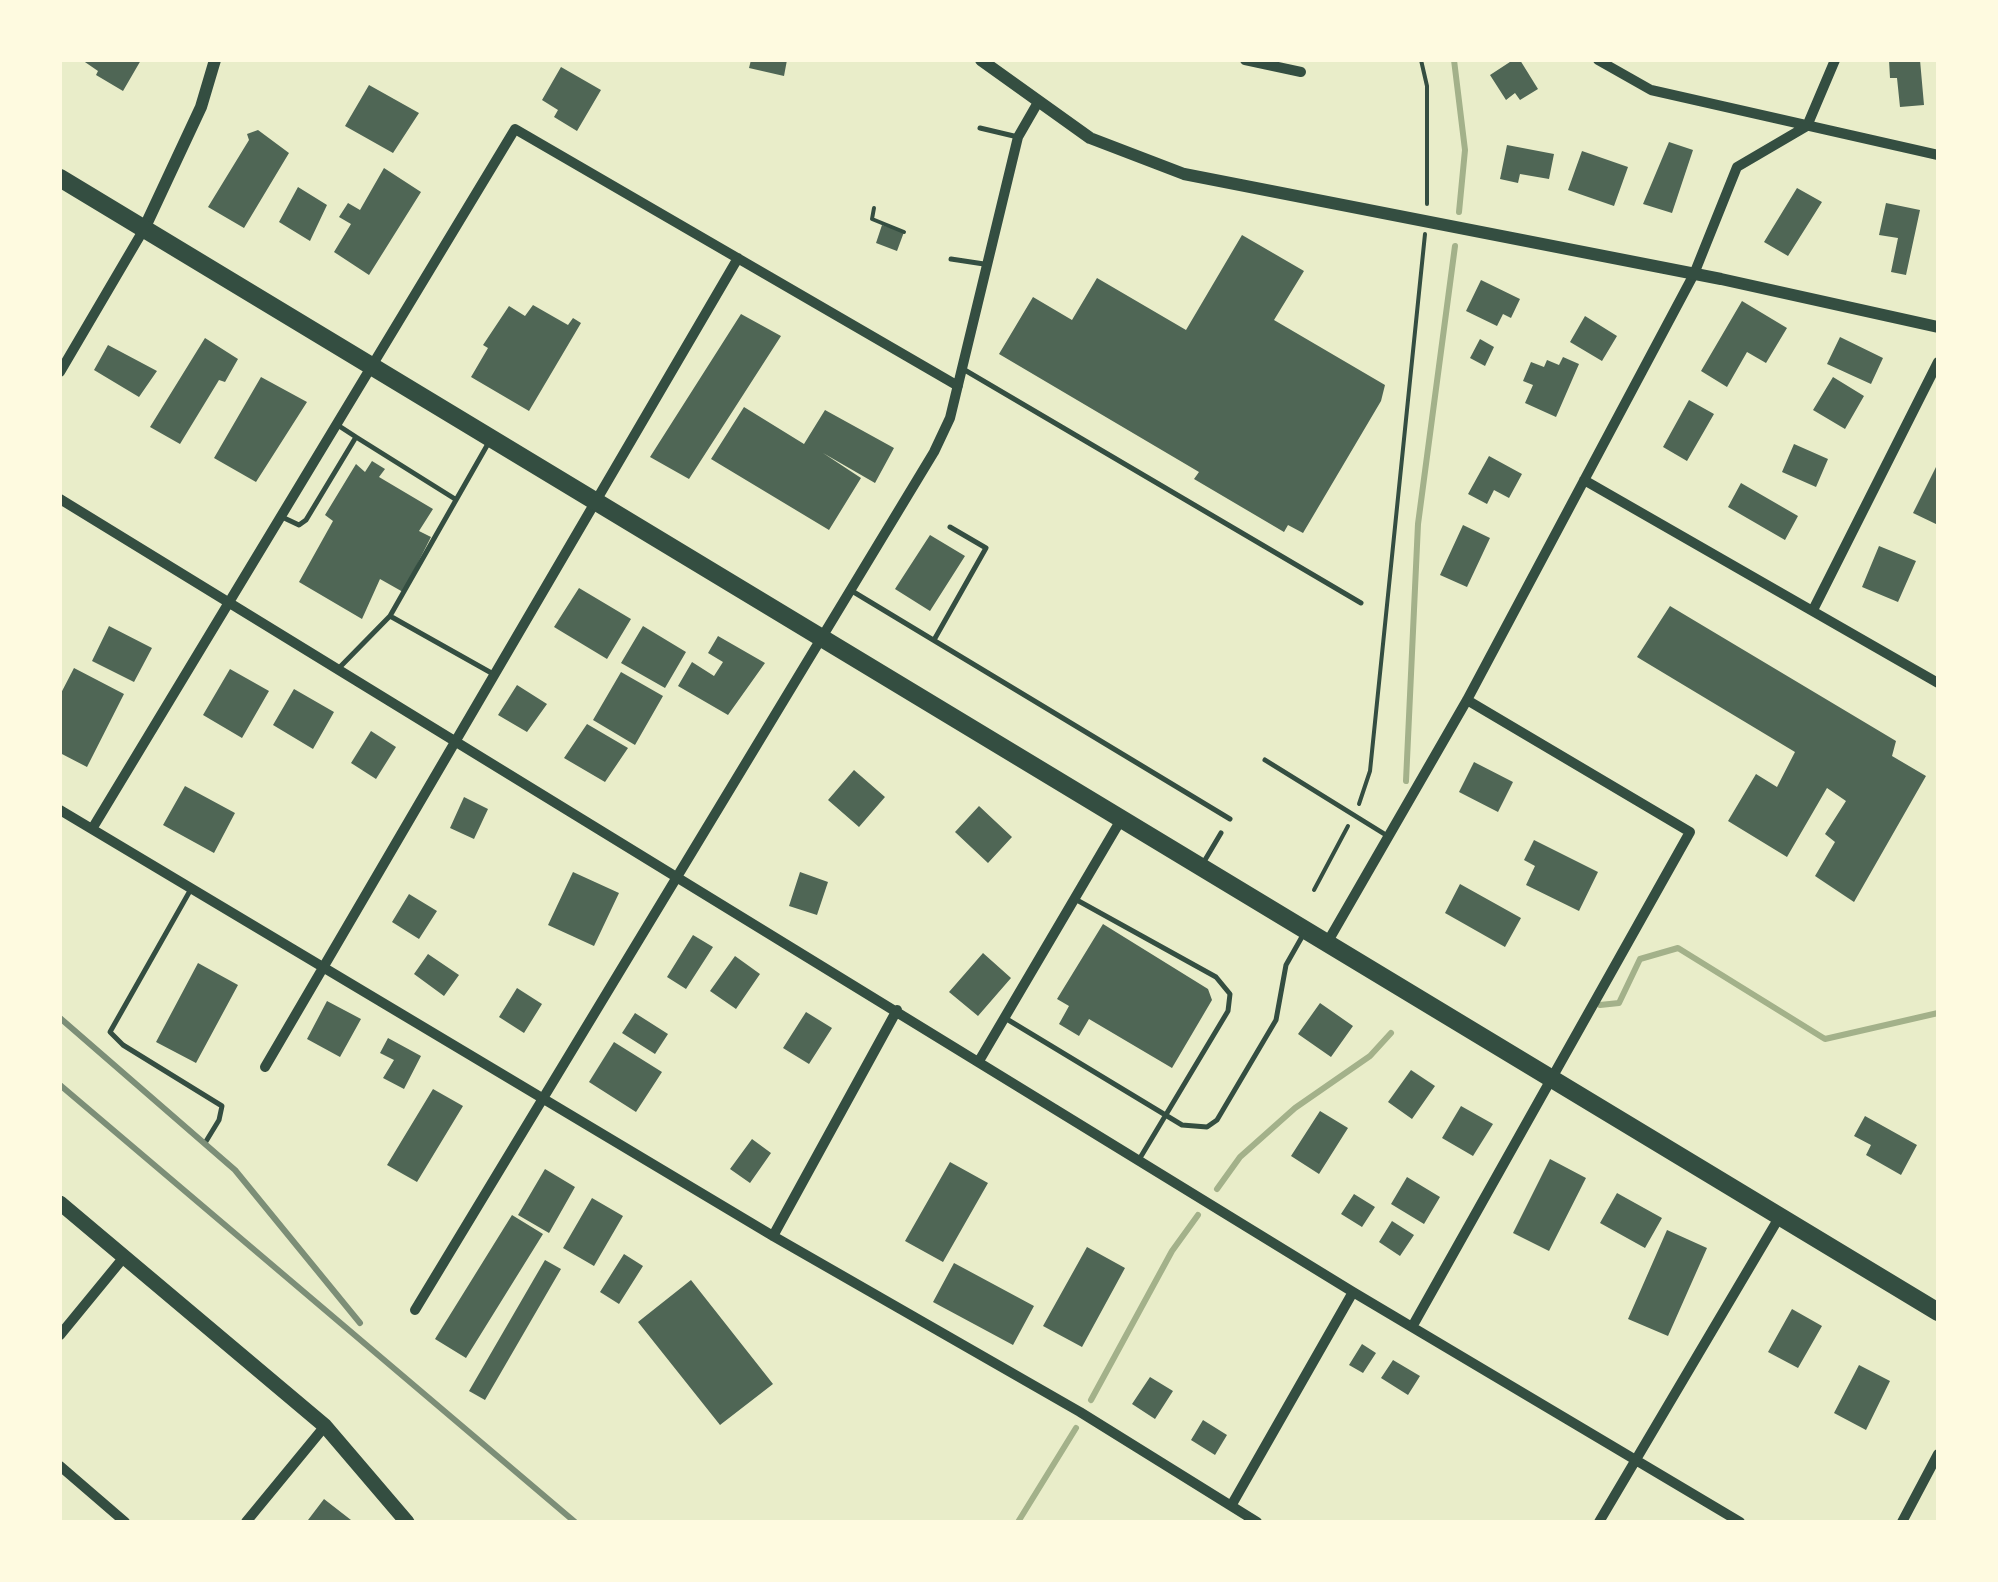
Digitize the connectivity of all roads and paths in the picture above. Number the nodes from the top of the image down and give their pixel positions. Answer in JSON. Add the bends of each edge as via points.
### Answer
{"nodes":[{"id":1,"x":216,"y":60,"type":"edge"},
{"id":2,"x":981,"y":60,"type":"edge"},
{"id":3,"x":1245,"y":60,"type":"edge"},
{"id":4,"x":1421,"y":60,"type":"edge"},
{"id":5,"x":1598,"y":60,"type":"edge"},
{"id":6,"x":1835,"y":60,"type":"edge"},
{"id":7,"x":1301,"y":72,"type":"dead end"},
{"id":8,"x":1038,"y":104,"type":"junction"},
{"id":9,"x":1806,"y":126,"type":"junction"},
{"id":10,"x":980,"y":128,"type":"dead end"},
{"id":11,"x":1018,"y":137,"type":"junction"},
{"id":12,"x":1938,"y":155,"type":"edge"},
{"id":13,"x":60,"y":178,"type":"edge"},
{"id":14,"x":874,"y":208,"type":"dead end"},
{"id":15,"x":1426,"y":223,"type":"junction"},
{"id":16,"x":144,"y":229,"type":"junction"},
{"id":17,"x":904,"y":232,"type":"dead end"},
{"id":18,"x":738,"y":258,"type":"junction"},
{"id":19,"x":951,"y":259,"type":"dead end"},
{"id":20,"x":987,"y":265,"type":"junction"},
{"id":21,"x":1694,"y":274,"type":"junction"},
{"id":22,"x":1938,"y":327,"type":"edge"},
{"id":23,"x":1938,"y":362,"type":"edge"},
{"id":24,"x":369,"y":364,"type":"junction"},
{"id":25,"x":962,"y":368,"type":"junction"},
{"id":26,"x":60,"y":372,"type":"edge"},
{"id":27,"x":958,"y":386,"type":"junction"},
{"id":28,"x":334,"y":423,"type":"junction"},
{"id":29,"x":356,"y":437,"type":"junction"},
{"id":30,"x":490,"y":439,"type":"junction"},
{"id":31,"x":1584,"y":480,"type":"junction"},
{"id":32,"x":60,"y":499,"type":"edge"},
{"id":33,"x":456,"y":500,"type":"junction"},
{"id":34,"x":596,"y":502,"type":"junction"},
{"id":35,"x":279,"y":515,"type":"junction"},
{"id":36,"x":950,"y":527,"type":"dead end"},
{"id":37,"x":849,"y":590,"type":"junction"},
{"id":38,"x":228,"y":602,"type":"junction"},
{"id":39,"x":1361,"y":603,"type":"dead end"},
{"id":40,"x":1814,"y":608,"type":"junction"},
{"id":41,"x":390,"y":616,"type":"junction"},
{"id":42,"x":821,"y":635,"type":"junction"},
{"id":43,"x":934,"y":641,"type":"junction"},
{"id":44,"x":337,"y":670,"type":"junction"},
{"id":45,"x":494,"y":675,"type":"junction"},
{"id":46,"x":1938,"y":683,"type":"edge"},
{"id":47,"x":1467,"y":700,"type":"junction"},
{"id":48,"x":455,"y":742,"type":"junction"},
{"id":49,"x":1265,"y":760,"type":"dead end"},
{"id":50,"x":60,"y":810,"type":"edge"},
{"id":51,"x":1354,"y":815,"type":"junction"},
{"id":52,"x":1122,"y":818,"type":"junction"},
{"id":53,"x":1230,"y":819,"type":"dead end"},
{"id":54,"x":92,"y":829,"type":"junction"},
{"id":55,"x":1221,"y":833,"type":"dead end"},
{"id":56,"x":1388,"y":836,"type":"junction"},
{"id":57,"x":1201,"y":866,"type":"junction"},
{"id":58,"x":676,"y":874,"type":"junction"},
{"id":59,"x":190,"y":889,"type":"junction"},
{"id":60,"x":1314,"y":890,"type":"dead end"},
{"id":61,"x":1074,"y":899,"type":"junction"},
{"id":62,"x":1306,"y":930,"type":"junction"},
{"id":63,"x":1327,"y":943,"type":"junction"},
{"id":64,"x":322,"y":969,"type":"junction"},
{"id":65,"x":897,"y":1010,"type":"junction"},
{"id":66,"x":1005,"y":1018,"type":"junction"},
{"id":67,"x":980,"y":1061,"type":"junction"},
{"id":68,"x":265,"y":1068,"type":"dead end"},
{"id":69,"x":1550,"y":1077,"type":"junction"},
{"id":70,"x":544,"y":1100,"type":"junction"},
{"id":71,"x":1166,"y":1115,"type":"junction"},
{"id":72,"x":205,"y":1143,"type":"dead end"},
{"id":73,"x":1139,"y":1160,"type":"junction"},
{"id":74,"x":60,"y":1203,"type":"edge"},
{"id":75,"x":1780,"y":1216,"type":"junction"},
{"id":76,"x":773,"y":1236,"type":"junction"},
{"id":77,"x":124,"y":1257,"type":"junction"},
{"id":78,"x":1353,"y":1292,"type":"junction"},
{"id":79,"x":415,"y":1310,"type":"dead end"},
{"id":80,"x":1938,"y":1312,"type":"edge"},
{"id":81,"x":1412,"y":1326,"type":"junction"},
{"id":82,"x":60,"y":1335,"type":"edge"},
{"id":83,"x":325,"y":1426,"type":"junction"},
{"id":84,"x":1938,"y":1454,"type":"edge"},
{"id":85,"x":1638,"y":1459,"type":"junction"},
{"id":86,"x":60,"y":1466,"type":"edge"},
{"id":87,"x":1231,"y":1506,"type":"junction"},
{"id":88,"x":125,"y":1522,"type":"edge"},
{"id":89,"x":246,"y":1522,"type":"edge"},
{"id":90,"x":408,"y":1522,"type":"edge"},
{"id":91,"x":1257,"y":1522,"type":"edge"},
{"id":92,"x":1600,"y":1522,"type":"edge"},
{"id":93,"x":1740,"y":1522,"type":"edge"},
{"id":94,"x":1902,"y":1522,"type":"edge"}],
"edges":[{"from":1,"to":16,"type":"street"},
{"from":2,"to":8,"type":"street"},
{"from":3,"to":7,"type":"street"},
{"from":4,"to":15,"type":"path","via":[[1427,86]]},
{"from":5,"to":9,"type":"street","via":[[1651,90]]},
{"from":6,"to":9,"type":"street"},
{"from":8,"to":11,"type":"street"},
{"from":8,"to":15,"type":"street","via":[[1090,138],[1184,174]]},
{"from":9,"to":12,"type":"street"},
{"from":9,"to":21,"type":"street","via":[[1737,167]]},
{"from":10,"to":11,"type":"lane"},
{"from":11,"to":20,"type":"street"},
{"from":13,"to":16,"type":"main road"},
{"from":14,"to":17,"type":"path","via":[[872,219]]},
{"from":15,"to":21,"type":"street"},
{"from":15,"to":51,"type":"path","via":[[1370,771]]},
{"from":16,"to":24,"type":"main road"},
{"from":16,"to":26,"type":"street"},
{"from":18,"to":24,"type":"street","via":[[515,128]]},
{"from":18,"to":27,"type":"street"},
{"from":18,"to":34,"type":"street"},
{"from":19,"to":20,"type":"lane"},
{"from":20,"to":25,"type":"street"},
{"from":21,"to":22,"type":"street"},
{"from":21,"to":31,"type":"street"},
{"from":23,"to":40,"type":"street"},
{"from":24,"to":28,"type":"street"},
{"from":24,"to":30,"type":"main road"},
{"from":25,"to":27,"type":"street"},
{"from":25,"to":39,"type":"lane"},
{"from":27,"to":37,"type":"street","via":[[934,452]]},
{"from":28,"to":29,"type":"lane"},
{"from":28,"to":35,"type":"street"},
{"from":29,"to":33,"type":"lane"},
{"from":29,"to":35,"type":"lane","via":[[306,520],[299,525]]},
{"from":30,"to":33,"type":"lane"},
{"from":30,"to":34,"type":"main road"},
{"from":31,"to":40,"type":"street"},
{"from":31,"to":47,"type":"street"},
{"from":32,"to":38,"type":"street"},
{"from":33,"to":41,"type":"lane"},
{"from":34,"to":42,"type":"main road"},
{"from":34,"to":45,"type":"street"},
{"from":35,"to":38,"type":"street"},
{"from":36,"to":43,"type":"lane","via":[[986,548]]},
{"from":37,"to":42,"type":"street"},
{"from":37,"to":43,"type":"lane"},
{"from":38,"to":44,"type":"street"},
{"from":38,"to":54,"type":"street"},
{"from":40,"to":46,"type":"street"},
{"from":41,"to":44,"type":"lane"},
{"from":41,"to":45,"type":"lane"},
{"from":42,"to":52,"type":"main road"},
{"from":42,"to":58,"type":"street"},
{"from":43,"to":53,"type":"lane"},
{"from":44,"to":48,"type":"street"},
{"from":45,"to":48,"type":"street"},
{"from":47,"to":56,"type":"street"},
{"from":47,"to":69,"type":"street","via":[[1690,832]]},
{"from":48,"to":58,"type":"street"},
{"from":48,"to":64,"type":"street"},
{"from":49,"to":51,"type":"lane"},
{"from":50,"to":54,"type":"street"},
{"from":51,"to":56,"type":"lane"},
{"from":51,"to":60,"type":"path"},
{"from":52,"to":57,"type":"main road"},
{"from":52,"to":61,"type":"street"},
{"from":54,"to":59,"type":"street"},
{"from":55,"to":57,"type":"lane"},
{"from":56,"to":63,"type":"street"},
{"from":57,"to":62,"type":"main road"},
{"from":58,"to":65,"type":"street"},
{"from":58,"to":70,"type":"street"},
{"from":59,"to":64,"type":"street"},
{"from":59,"to":72,"type":"lane","via":[[110,1032],[222,1106]]},
{"from":61,"to":66,"type":"street"},
{"from":61,"to":71,"type":"lane","via":[[1216,977],[1230,994],[1228,1011]]},
{"from":62,"to":63,"type":"main road"},
{"from":62,"to":71,"type":"lane","via":[[1286,966],[1276,1020],[1216,1120],[1195,1128]]},
{"from":63,"to":69,"type":"main road"},
{"from":64,"to":68,"type":"street"},
{"from":64,"to":70,"type":"street"},
{"from":65,"to":67,"type":"street"},
{"from":65,"to":76,"type":"street"},
{"from":66,"to":67,"type":"street"},
{"from":66,"to":71,"type":"lane"},
{"from":67,"to":73,"type":"street"},
{"from":69,"to":75,"type":"main road"},
{"from":69,"to":81,"type":"street"},
{"from":70,"to":76,"type":"street"},
{"from":70,"to":79,"type":"street"},
{"from":71,"to":73,"type":"lane"},
{"from":73,"to":78,"type":"street"},
{"from":74,"to":77,"type":"main road"},
{"from":75,"to":80,"type":"main road"},
{"from":75,"to":85,"type":"street"},
{"from":76,"to":87,"type":"street"},
{"from":77,"to":82,"type":"street"},
{"from":77,"to":83,"type":"main road"},
{"from":78,"to":81,"type":"street"},
{"from":78,"to":87,"type":"street"},
{"from":81,"to":85,"type":"street"},
{"from":83,"to":89,"type":"street"},
{"from":83,"to":90,"type":"main road"},
{"from":84,"to":94,"type":"street"},
{"from":85,"to":92,"type":"street"},
{"from":85,"to":93,"type":"street"},
{"from":86,"to":88,"type":"street"},
{"from":87,"to":91,"type":"street"}]}
